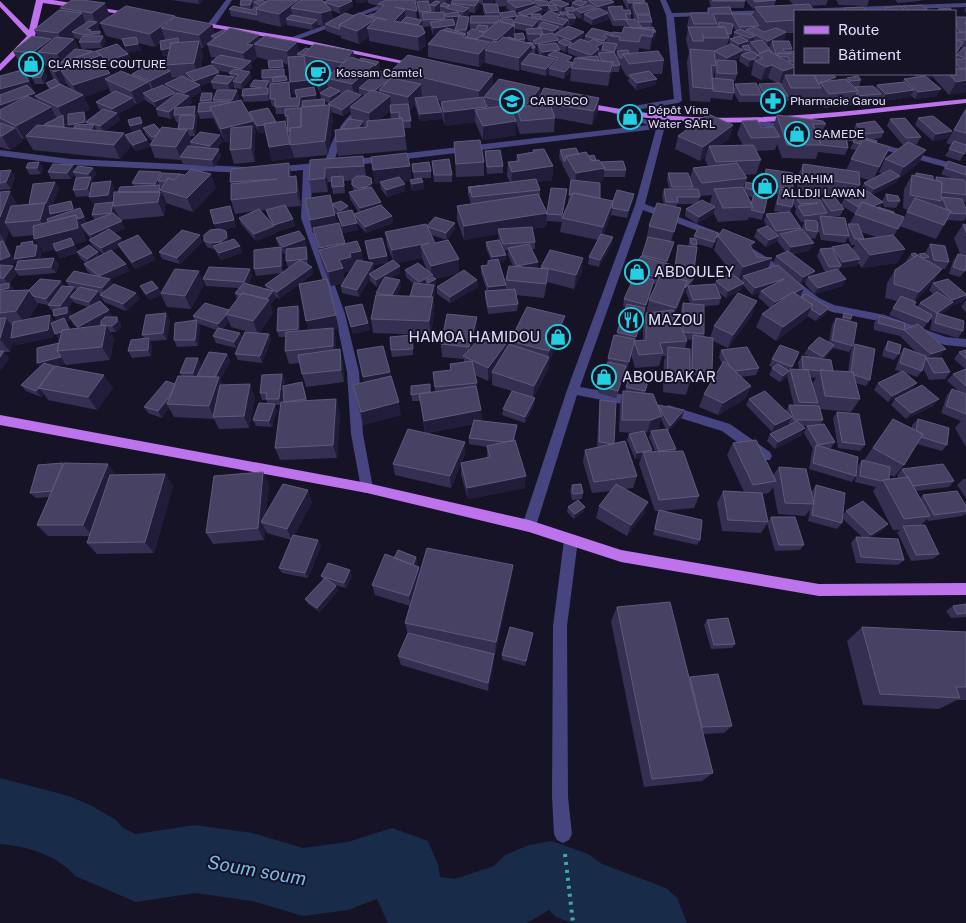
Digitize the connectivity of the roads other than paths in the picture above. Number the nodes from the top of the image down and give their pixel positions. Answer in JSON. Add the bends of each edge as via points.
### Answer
{"nodes":[{"id":1,"x":40,"y":0,"type":"edge"},
{"id":2,"x":229,"y":0,"type":"edge"},
{"id":3,"x":400,"y":0,"type":"edge"},
{"id":4,"x":663,"y":0,"type":"edge"},
{"id":5,"x":0,"y":3,"type":"edge"},
{"id":6,"x":966,"y":5,"type":"edge"},
{"id":7,"x":815,"y":10,"type":"edge"},
{"id":8,"x":776,"y":11,"type":"edge"},
{"id":9,"x":785,"y":11,"type":"edge"},
{"id":10,"x":794,"y":11,"type":"edge"},
{"id":11,"x":145,"y":15,"type":"edge"},
{"id":12,"x":670,"y":15,"type":"junction"},
{"id":13,"x":192,"y":22,"type":"edge"},
{"id":14,"x":211,"y":25,"type":"junction"},
{"id":15,"x":31,"y":36,"type":"junction"},
{"id":16,"x":291,"y":39,"type":"junction"},
{"id":17,"x":421,"y":65,"type":"junction"},
{"id":18,"x":430,"y":67,"type":"edge"},
{"id":19,"x":0,"y":69,"type":"edge"},
{"id":20,"x":407,"y":76,"type":"edge"},
{"id":21,"x":966,"y":101,"type":"edge"},
{"id":22,"x":576,"y":102,"type":"edge"},
{"id":23,"x":372,"y":103,"type":"edge"},
{"id":24,"x":613,"y":112,"type":"junction"},
{"id":25,"x":739,"y":119,"type":"junction"},
{"id":26,"x":661,"y":126,"type":"junction"},
{"id":27,"x":796,"y":129,"type":"edge"},
{"id":28,"x":825,"y":134,"type":"edge"},
{"id":29,"x":0,"y":153,"type":"edge"},
{"id":30,"x":329,"y":165,"type":"junction"},
{"id":31,"x":308,"y":167,"type":"junction"},
{"id":32,"x":255,"y":170,"type":"edge"},
{"id":33,"x":966,"y":170,"type":"edge"},
{"id":34,"x":264,"y":171,"type":"edge"},
{"id":35,"x":640,"y":205,"type":"junction"},
{"id":36,"x":966,"y":343,"type":"edge"},
{"id":37,"x":573,"y":390,"type":"junction"},
{"id":38,"x":0,"y":420,"type":"edge"},
{"id":39,"x":766,"y":456,"type":"edge"},
{"id":40,"x":367,"y":488,"type":"junction"},
{"id":41,"x":529,"y":526,"type":"junction"},
{"id":42,"x":572,"y":540,"type":"junction"},
{"id":43,"x":966,"y":589,"type":"edge"},
{"id":44,"x":563,"y":834,"type":"road end"}],
"edges":[{"from":1,"to":11,"type":"main road"},
{"from":1,"to":15,"type":"main road"},
{"from":2,"to":14,"type":"street"},
{"from":3,"to":16,"type":"street"},
{"from":4,"to":12,"type":"street"},
{"from":5,"to":15,"type":"main road"},
{"from":6,"to":7,"type":"street"},
{"from":8,"to":12,"type":"street"},
{"from":9,"to":10,"type":"street"},
{"from":12,"to":24,"type":"street","via":[[678,101]]},
{"from":13,"to":14,"type":"main road"},
{"from":14,"to":16,"type":"main road"},
{"from":15,"to":19,"type":"main road"},
{"from":16,"to":17,"type":"main road"},
{"from":17,"to":18,"type":"main road"},
{"from":17,"to":20,"type":"street"},
{"from":21,"to":25,"type":"main road"},
{"from":22,"to":24,"type":"main road"},
{"from":23,"to":30,"type":"street","via":[[355,113],[336,136]]},
{"from":24,"to":25,"type":"main road","via":[[674,118]]},
{"from":24,"to":26,"type":"street"},
{"from":25,"to":27,"type":"street"},
{"from":26,"to":30,"type":"street"},
{"from":26,"to":35,"type":"street"},
{"from":28,"to":33,"type":"street"},
{"from":29,"to":32,"type":"street","via":[[71,162]]},
{"from":30,"to":31,"type":"street"},
{"from":31,"to":34,"type":"street"},
{"from":31,"to":40,"type":"street","via":[[306,218],[340,314],[353,372],[357,434]]},
{"from":35,"to":36,"type":"street","via":[[735,242],[824,305],[881,318],[945,341]]},
{"from":35,"to":37,"type":"street"},
{"from":37,"to":39,"type":"street","via":[[644,403],[726,428]]},
{"from":37,"to":41,"type":"street"},
{"from":38,"to":40,"type":"main road"},
{"from":40,"to":41,"type":"main road"},
{"from":41,"to":42,"type":"main road"},
{"from":42,"to":43,"type":"main road","via":[[621,556],[819,590]]},
{"from":42,"to":44,"type":"street","via":[[560,626]]}]}
